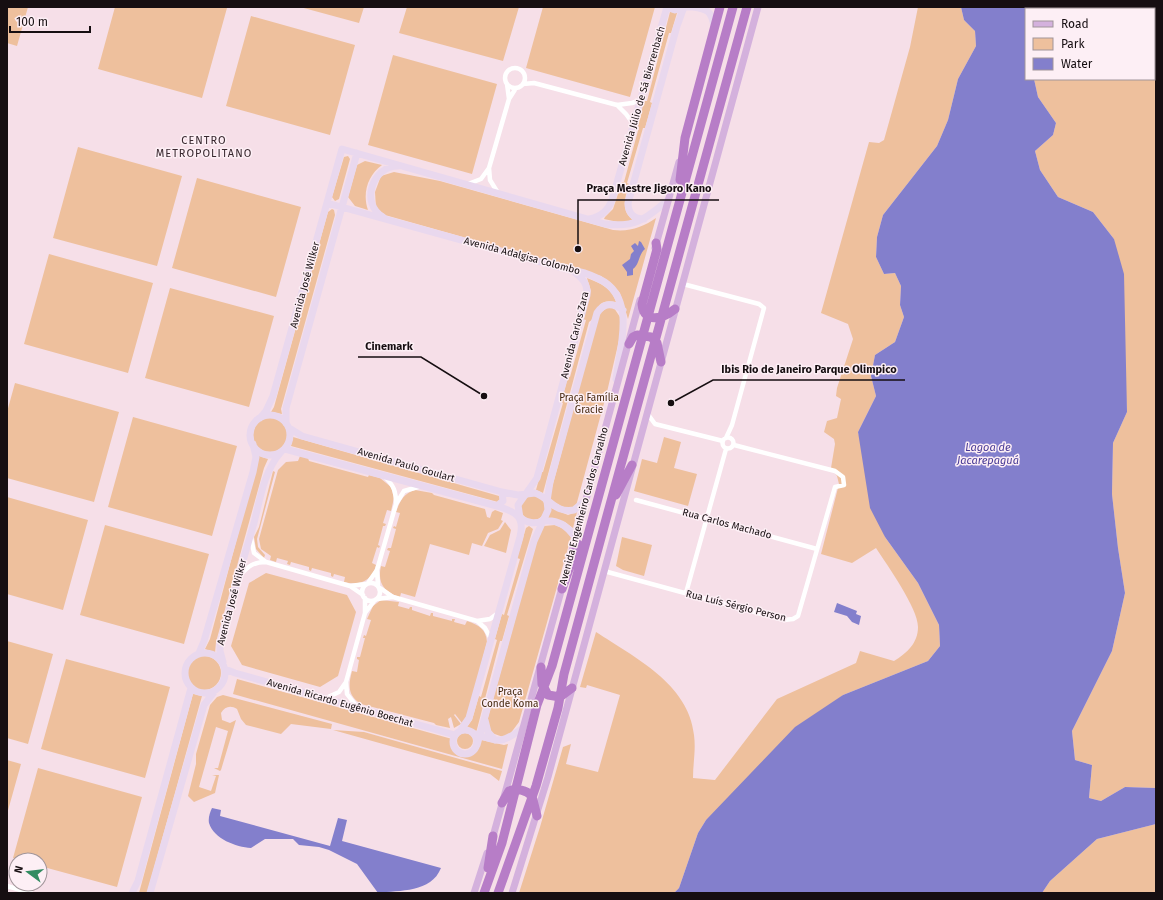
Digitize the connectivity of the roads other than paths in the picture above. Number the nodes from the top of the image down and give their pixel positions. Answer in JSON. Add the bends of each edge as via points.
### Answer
{"nodes":[{"id":1,"x":667,"y":7,"type":"edge"},
{"id":2,"x":685,"y":7,"type":"edge"},
{"id":3,"x":693,"y":7,"type":"edge"},
{"id":4,"x":720,"y":7,"type":"edge"},
{"id":5,"x":747,"y":7,"type":"edge"},
{"id":6,"x":758,"y":7,"type":"edge"},
{"id":7,"x":732,"y":8,"type":"edge"},
{"id":8,"x":714,"y":30,"type":"junction"},
{"id":9,"x":705,"y":63,"type":"junction"},
{"id":10,"x":525,"y":76,"type":"junction"},
{"id":11,"x":534,"y":83,"type":"junction"},
{"id":12,"x":507,"y":84,"type":"junction"},
{"id":13,"x":523,"y":84,"type":"junction"},
{"id":14,"x":516,"y":88,"type":"junction"},
{"id":15,"x":509,"y":99,"type":"junction"},
{"id":16,"x":641,"y":100,"type":"junction"},
{"id":17,"x":617,"y":105,"type":"junction"},
{"id":18,"x":634,"y":125,"type":"junction"},
{"id":19,"x":685,"y":138,"type":"junction"},
{"id":20,"x":357,"y":153,"type":"junction"},
{"id":21,"x":406,"y":167,"type":"junction"},
{"id":22,"x":489,"y":168,"type":"junction"},
{"id":23,"x":466,"y":184,"type":"junction"},
{"id":24,"x":498,"y":193,"type":"junction"},
{"id":25,"x":668,"y":200,"type":"junction"},
{"id":26,"x":327,"y":203,"type":"junction"},
{"id":27,"x":342,"y":207,"type":"junction"},
{"id":28,"x":676,"y":211,"type":"junction"},
{"id":29,"x":588,"y":219,"type":"junction"},
{"id":30,"x":646,"y":219,"type":"junction"},
{"id":31,"x":388,"y":220,"type":"junction"},
{"id":32,"x":656,"y":243,"type":"junction"},
{"id":33,"x":573,"y":271,"type":"junction"},
{"id":34,"x":682,"y":284,"type":"junction"},
{"id":35,"x":675,"y":309,"type":"junction"},
{"id":36,"x":623,"y":310,"type":"junction"},
{"id":37,"x":648,"y":316,"type":"junction"},
{"id":38,"x":661,"y":318,"type":"junction"},
{"id":39,"x":643,"y":334,"type":"junction"},
{"id":40,"x":655,"y":340,"type":"junction"},
{"id":41,"x":629,"y":344,"type":"junction"},
{"id":42,"x":661,"y":362,"type":"junction"},
{"id":43,"x":615,"y":390,"type":"junction"},
{"id":44,"x":647,"y":412,"type":"junction"},
{"id":45,"x":260,"y":418,"type":"junction"},
{"id":46,"x":288,"y":426,"type":"junction"},
{"id":47,"x":725,"y":440,"type":"junction"},
{"id":48,"x":612,"y":442,"type":"junction"},
{"id":49,"x":253,"y":444,"type":"junction"},
{"id":50,"x":734,"y":445,"type":"junction"},
{"id":51,"x":726,"y":448,"type":"junction"},
{"id":52,"x":283,"y":450,"type":"junction"},
{"id":53,"x":632,"y":465,"type":"junction"},
{"id":54,"x":382,"y":474,"type":"junction"},
{"id":55,"x":424,"y":486,"type":"junction"},
{"id":56,"x":502,"y":492,"type":"junction"},
{"id":57,"x":526,"y":494,"type":"junction"},
{"id":58,"x":636,"y":500,"type":"dead end"},
{"id":59,"x":547,"y":501,"type":"junction"},
{"id":60,"x":585,"y":501,"type":"junction"},
{"id":61,"x":396,"y":504,"type":"junction"},
{"id":62,"x":497,"y":506,"type":"junction"},
{"id":63,"x":608,"y":512,"type":"junction"},
{"id":64,"x":520,"y":518,"type":"junction"},
{"id":65,"x":707,"y":518,"type":"junction"},
{"id":66,"x":543,"y":521,"type":"junction"},
{"id":67,"x":250,"y":534,"type":"junction"},
{"id":68,"x":576,"y":538,"type":"junction"},
{"id":69,"x":817,"y":549,"type":"junction"},
{"id":70,"x":266,"y":562,"type":"junction"},
{"id":71,"x":377,"y":570,"type":"junction"},
{"id":72,"x":604,"y":571,"type":"junction"},
{"id":73,"x":239,"y":577,"type":"junction"},
{"id":74,"x":367,"y":583,"type":"junction"},
{"id":75,"x":350,"y":586,"type":"junction"},
{"id":76,"x":379,"y":586,"type":"junction"},
{"id":77,"x":562,"y":589,"type":"junction"},
{"id":78,"x":686,"y":593,"type":"junction"},
{"id":79,"x":364,"y":597,"type":"junction"},
{"id":80,"x":393,"y":597,"type":"junction"},
{"id":81,"x":376,"y":600,"type":"junction"},
{"id":82,"x":499,"y":612,"type":"junction"},
{"id":83,"x":365,"y":613,"type":"junction"},
{"id":84,"x":477,"y":621,"type":"junction"},
{"id":85,"x":491,"y":640,"type":"junction"},
{"id":86,"x":199,"y":653,"type":"junction"},
{"id":87,"x":224,"y":666,"type":"junction"},
{"id":88,"x":540,"y":666,"type":"junction"},
{"id":89,"x":346,"y":682,"type":"junction"},
{"id":90,"x":191,"y":688,"type":"junction"},
{"id":91,"x":572,"y":688,"type":"junction"},
{"id":92,"x":543,"y":689,"type":"junction"},
{"id":93,"x":214,"y":692,"type":"junction"},
{"id":94,"x":560,"y":696,"type":"junction"},
{"id":95,"x":324,"y":698,"type":"junction"},
{"id":96,"x":358,"y":708,"type":"junction"},
{"id":97,"x":485,"y":715,"type":"junction"},
{"id":98,"x":523,"y":728,"type":"junction"},
{"id":99,"x":458,"y":733,"type":"junction"},
{"id":100,"x":477,"y":734,"type":"junction"},
{"id":101,"x":495,"y":740,"type":"junction"},
{"id":102,"x":515,"y":790,"type":"junction"},
{"id":103,"x":532,"y":796,"type":"junction"},
{"id":104,"x":502,"y":803,"type":"junction"},
{"id":105,"x":537,"y":816,"type":"junction"},
{"id":106,"x":493,"y":836,"type":"junction"},
{"id":107,"x":477,"y":883,"type":"junction"},
{"id":108,"x":7,"y":886,"type":"edge"},
{"id":109,"x":484,"y":892,"type":"edge"},
{"id":110,"x":31,"y":893,"type":"edge"},
{"id":111,"x":132,"y":893,"type":"edge"},
{"id":112,"x":150,"y":893,"type":"edge"},
{"id":113,"x":470,"y":893,"type":"edge"},
{"id":114,"x":474,"y":893,"type":"edge"},
{"id":115,"x":498,"y":893,"type":"edge"},
{"id":116,"x":512,"y":893,"type":"edge"}],
"edges":[{"from":1,"to":2,"type":"street","via":[[675,10]]},
{"from":1,"to":16,"type":"street","name":"Avenida Júlio de Sá Bierrenbach"},
{"from":2,"to":3,"type":"street"},
{"from":2,"to":30,"type":"street","name":"Avenida Júlio de Sá Bierrenbach","via":[[677,26],[628,203],[633,216]]},
{"from":3,"to":8,"type":"street","via":[[709,12]]},
{"from":4,"to":8,"type":"highway","name":"Avenida Engenheiro Carlos Carvalho"},
{"from":5,"to":38,"type":"highway"},
{"from":6,"to":34,"type":"main road"},
{"from":7,"to":9,"type":"highway","via":[[713,54]]},
{"from":7,"to":28,"type":"highway","name":"Avenida Engenheiro Carlos Carvalho"},
{"from":8,"to":9,"type":"highway","name":"Avenida Engenheiro Carlos Carvalho"},
{"from":9,"to":19,"type":"highway","name":"Avenida Engenheiro Carlos Carvalho"},
{"from":10,"to":11,"type":"street"},
{"from":10,"to":12,"type":"street","via":[[520,69],[512,68],[505,76]]},
{"from":10,"to":13,"type":"street"},
{"from":11,"to":13,"type":"street"},
{"from":11,"to":17,"type":"street"},
{"from":12,"to":14,"type":"street"},
{"from":12,"to":15,"type":"street"},
{"from":13,"to":14,"type":"street"},
{"from":14,"to":15,"type":"street"},
{"from":15,"to":22,"type":"street"},
{"from":16,"to":17,"type":"street"},
{"from":16,"to":18,"type":"street","name":"Avenida Júlio de Sá Bierrenbach"},
{"from":17,"to":18,"type":"street"},
{"from":18,"to":29,"type":"street","name":"Avenida Júlio de Sá Bierrenbach","via":[[610,205],[600,216]]},
{"from":19,"to":25,"type":"main road","name":"Avenida Engenheiro Carlos Carvalho"},
{"from":19,"to":28,"type":"highway"},
{"from":20,"to":21,"type":"street"},
{"from":20,"to":26,"type":"street","name":"Avenida José Wilker","via":[[342,149]]},
{"from":20,"to":27,"type":"street","name":"Avenida José Wilker"},
{"from":21,"to":23,"type":"street"},
{"from":21,"to":31,"type":"street","via":[[396,166],[384,170],[374,180],[370,198],[378,215]]},
{"from":22,"to":23,"type":"street","via":[[481,179]]},
{"from":22,"to":24,"type":"street","via":[[490,180]]},
{"from":23,"to":24,"type":"street"},
{"from":24,"to":29,"type":"street"},
{"from":25,"to":30,"type":"street"},
{"from":25,"to":32,"type":"main road","name":"Avenida Engenheiro Carlos Carvalho"},
{"from":26,"to":27,"type":"street","name":"Avenida Adalgisa Colombo"},
{"from":26,"to":45,"type":"street","name":"Avenida José Wilker","via":[[273,396]]},
{"from":27,"to":31,"type":"street","name":"Avenida Adalgisa Colombo"},
{"from":27,"to":46,"type":"street","name":"Avenida José Wilker","via":[[286,408]]},
{"from":28,"to":37,"type":"highway","name":"Avenida Engenheiro Carlos Carvalho"},
{"from":29,"to":30,"type":"street","via":[[623,226]]},
{"from":31,"to":33,"type":"street","name":"Avenida Adalgisa Colombo"},
{"from":32,"to":37,"type":"highway","via":[[657,249],[642,304]]},
{"from":32,"to":41,"type":"main road","name":"Avenida Engenheiro Carlos Carvalho"},
{"from":33,"to":36,"type":"street","name":"Avenida Adalgisa Colombo","via":[[591,275],[609,285],[619,297]]},
{"from":33,"to":57,"type":"street","name":"Avenida Carlos Zara","via":[[585,282],[588,288],[587,295],[537,478]]},
{"from":34,"to":35,"type":"main road"},
{"from":34,"to":47,"type":"street","via":[[762,306],[764,311],[732,425]]},
{"from":35,"to":38,"type":"highway"},
{"from":35,"to":42,"type":"main road"},
{"from":36,"to":43,"type":"street","name":"Avenida Adalgisa Colombo"},
{"from":36,"to":59,"type":"street","name":"Avenida Carlos Zara","via":[[606,304],[597,313]]},
{"from":37,"to":38,"type":"highway"},
{"from":37,"to":39,"type":"highway","name":"Avenida Engenheiro Carlos Carvalho"},
{"from":38,"to":40,"type":"highway"},
{"from":39,"to":40,"type":"highway"},
{"from":39,"to":41,"type":"highway","via":[[634,336]]},
{"from":39,"to":48,"type":"highway","name":"Avenida Engenheiro Carlos Carvalho"},
{"from":40,"to":42,"type":"highway"},
{"from":40,"to":63,"type":"highway"},
{"from":41,"to":43,"type":"main road","name":"Avenida Engenheiro Carlos Carvalho"},
{"from":42,"to":44,"type":"main road"},
{"from":43,"to":60,"type":"main road","name":"Avenida Engenheiro Carlos Carvalho"},
{"from":44,"to":47,"type":"street","via":[[655,424]]},
{"from":44,"to":53,"type":"main road"},
{"from":45,"to":46,"type":"street","via":[[274,416]]},
{"from":45,"to":49,"type":"street","via":[[251,432]]},
{"from":46,"to":52,"type":"street","via":[[290,439]]},
{"from":46,"to":56,"type":"street","name":"Avenida Paulo Goulart","via":[[302,436]]},
{"from":47,"to":50,"type":"street","via":[[732,440]]},
{"from":47,"to":51,"type":"street","via":[[723,446]]},
{"from":48,"to":77,"type":"highway"},
{"from":48,"to":92,"type":"highway","name":"Avenida Engenheiro Carlos Carvalho","via":[[552,666]]},
{"from":49,"to":52,"type":"street","via":[[265,454],[270,455]]},
{"from":49,"to":86,"type":"street","name":"Avenida José Wilker","via":[[256,457],[253,472]]},
{"from":50,"to":51,"type":"street"},
{"from":50,"to":69,"type":"street","name":"Rua Luís Sérgio Person","via":[[835,471],[842,477],[844,484],[835,487]]},
{"from":51,"to":65,"type":"street"},
{"from":52,"to":54,"type":"street","name":"Avenida Paulo Goulart"},
{"from":52,"to":67,"type":"street","name":"Avenida José Wilker","via":[[268,472]]},
{"from":53,"to":63,"type":"highway"},
{"from":53,"to":72,"type":"main road"},
{"from":54,"to":55,"type":"street","name":"Avenida Paulo Goulart"},
{"from":54,"to":61,"type":"street","via":[[394,486]]},
{"from":55,"to":61,"type":"street","via":[[404,491]]},
{"from":55,"to":62,"type":"street","name":"Avenida Paulo Goulart"},
{"from":56,"to":57,"type":"street","name":"Avenida Paulo Goulart"},
{"from":56,"to":62,"type":"street","via":[[503,501]]},
{"from":57,"to":59,"type":"street","via":[[535,493]]},
{"from":57,"to":64,"type":"street","via":[[518,505]]},
{"from":58,"to":65,"type":"street","name":"Rua Carlos Machado"},
{"from":59,"to":60,"type":"street","via":[[556,508],[570,511]]},
{"from":59,"to":66,"type":"street","via":[[548,510]]},
{"from":60,"to":68,"type":"main road","name":"Avenida Engenheiro Carlos Carvalho"},
{"from":61,"to":71,"type":"street"},
{"from":62,"to":64,"type":"street","name":"Avenida Paulo Goulart"},
{"from":63,"to":94,"type":"highway"},
{"from":64,"to":66,"type":"street","via":[[534,523]]},
{"from":64,"to":82,"type":"street","via":[[521,532]]},
{"from":65,"to":69,"type":"street","name":"Rua Carlos Machado"},
{"from":65,"to":78,"type":"street"},
{"from":66,"to":68,"type":"street","via":[[564,525]]},
{"from":66,"to":97,"type":"street","via":[[534,541]]},
{"from":67,"to":70,"type":"street","via":[[254,553]]},
{"from":67,"to":73,"type":"street","name":"Avenida José Wilker"},
{"from":68,"to":77,"type":"main road","name":"Avenida Engenheiro Carlos Carvalho"},
{"from":69,"to":78,"type":"street","name":"Rua Luís Sérgio Person","via":[[799,614],[793,619],[784,620]]},
{"from":70,"to":73,"type":"street","via":[[250,565]]},
{"from":70,"to":75,"type":"street"},
{"from":71,"to":74,"type":"street"},
{"from":71,"to":76,"type":"street"},
{"from":72,"to":78,"type":"street","name":"Rua Luís Sérgio Person"},
{"from":72,"to":91,"type":"main road"},
{"from":73,"to":87,"type":"street","name":"Avenida José Wilker","via":[[220,644]]},
{"from":74,"to":75,"type":"street"},
{"from":74,"to":76,"type":"street"},
{"from":74,"to":79,"type":"street","via":[[363,588]]},
{"from":75,"to":79,"type":"street"},
{"from":76,"to":80,"type":"street"},
{"from":76,"to":81,"type":"street","via":[[380,594]]},
{"from":77,"to":88,"type":"main road","name":"Avenida Engenheiro Carlos Carvalho"},
{"from":79,"to":81,"type":"street","via":[[369,601]]},
{"from":79,"to":83,"type":"street"},
{"from":80,"to":81,"type":"street"},
{"from":80,"to":84,"type":"street"},
{"from":81,"to":83,"type":"street"},
{"from":82,"to":84,"type":"street","via":[[490,619]]},
{"from":82,"to":85,"type":"street"},
{"from":83,"to":89,"type":"street"},
{"from":84,"to":85,"type":"street","via":[[485,628]]},
{"from":85,"to":99,"type":"street","via":[[470,718]]},
{"from":86,"to":87,"type":"street","via":[[210,653],[219,658]]},
{"from":86,"to":90,"type":"street","via":[[190,658],[185,670],[185,677]]},
{"from":87,"to":93,"type":"street","via":[[223,682]]},
{"from":87,"to":95,"type":"street","name":"Avenida Ricardo Eugênio Boechat","via":[[235,673]]},
{"from":88,"to":92,"type":"highway"},
{"from":88,"to":98,"type":"main road","name":"Avenida Engenheiro Carlos Carvalho"},
{"from":89,"to":95,"type":"street","via":[[339,692]]},
{"from":89,"to":96,"type":"street","via":[[347,694]]},
{"from":90,"to":93,"type":"street","via":[[202,694]]},
{"from":90,"to":111,"type":"street","via":[[138,881]]},
{"from":91,"to":94,"type":"highway"},
{"from":91,"to":105,"type":"main road"},
{"from":92,"to":94,"type":"highway","via":[[548,695]]},
{"from":92,"to":102,"type":"highway","name":"Avenida Engenheiro Carlos Carvalho"},
{"from":93,"to":112,"type":"street","via":[[204,705]]},
{"from":94,"to":103,"type":"highway"},
{"from":95,"to":96,"type":"street","name":"Avenida Ricardo Eugênio Boechat"},
{"from":96,"to":99,"type":"street","name":"Avenida Ricardo Eugênio Boechat"},
{"from":97,"to":100,"type":"street"},
{"from":97,"to":101,"type":"street","via":[[488,732]]},
{"from":98,"to":101,"type":"street","via":[[508,740]]},
{"from":98,"to":104,"type":"main road","name":"Avenida Engenheiro Carlos Carvalho"},
{"from":99,"to":100,"type":"street","via":[[467,730]]},
{"from":99,"to":100,"type":"street","via":[[454,746],[459,752],[470,752],[477,744]]},
{"from":100,"to":101,"type":"street"},
{"from":102,"to":103,"type":"highway","via":[[524,791]]},
{"from":102,"to":104,"type":"highway","via":[[507,793]]},
{"from":102,"to":109,"type":"highway","name":"Avenida Engenheiro Carlos Carvalho","via":[[508,823]]},
{"from":103,"to":105,"type":"highway"},
{"from":103,"to":115,"type":"highway"},
{"from":104,"to":106,"type":"main road","name":"Avenida Engenheiro Carlos Carvalho"},
{"from":105,"to":116,"type":"main road"},
{"from":106,"to":107,"type":"main road","name":"Avenida Engenheiro Carlos Carvalho"},
{"from":106,"to":109,"type":"highway"},
{"from":107,"to":113,"type":"street"},
{"from":107,"to":114,"type":"main road","name":"Avenida Engenheiro Carlos Carvalho"},
{"from":108,"to":110,"type":"street"}]}
